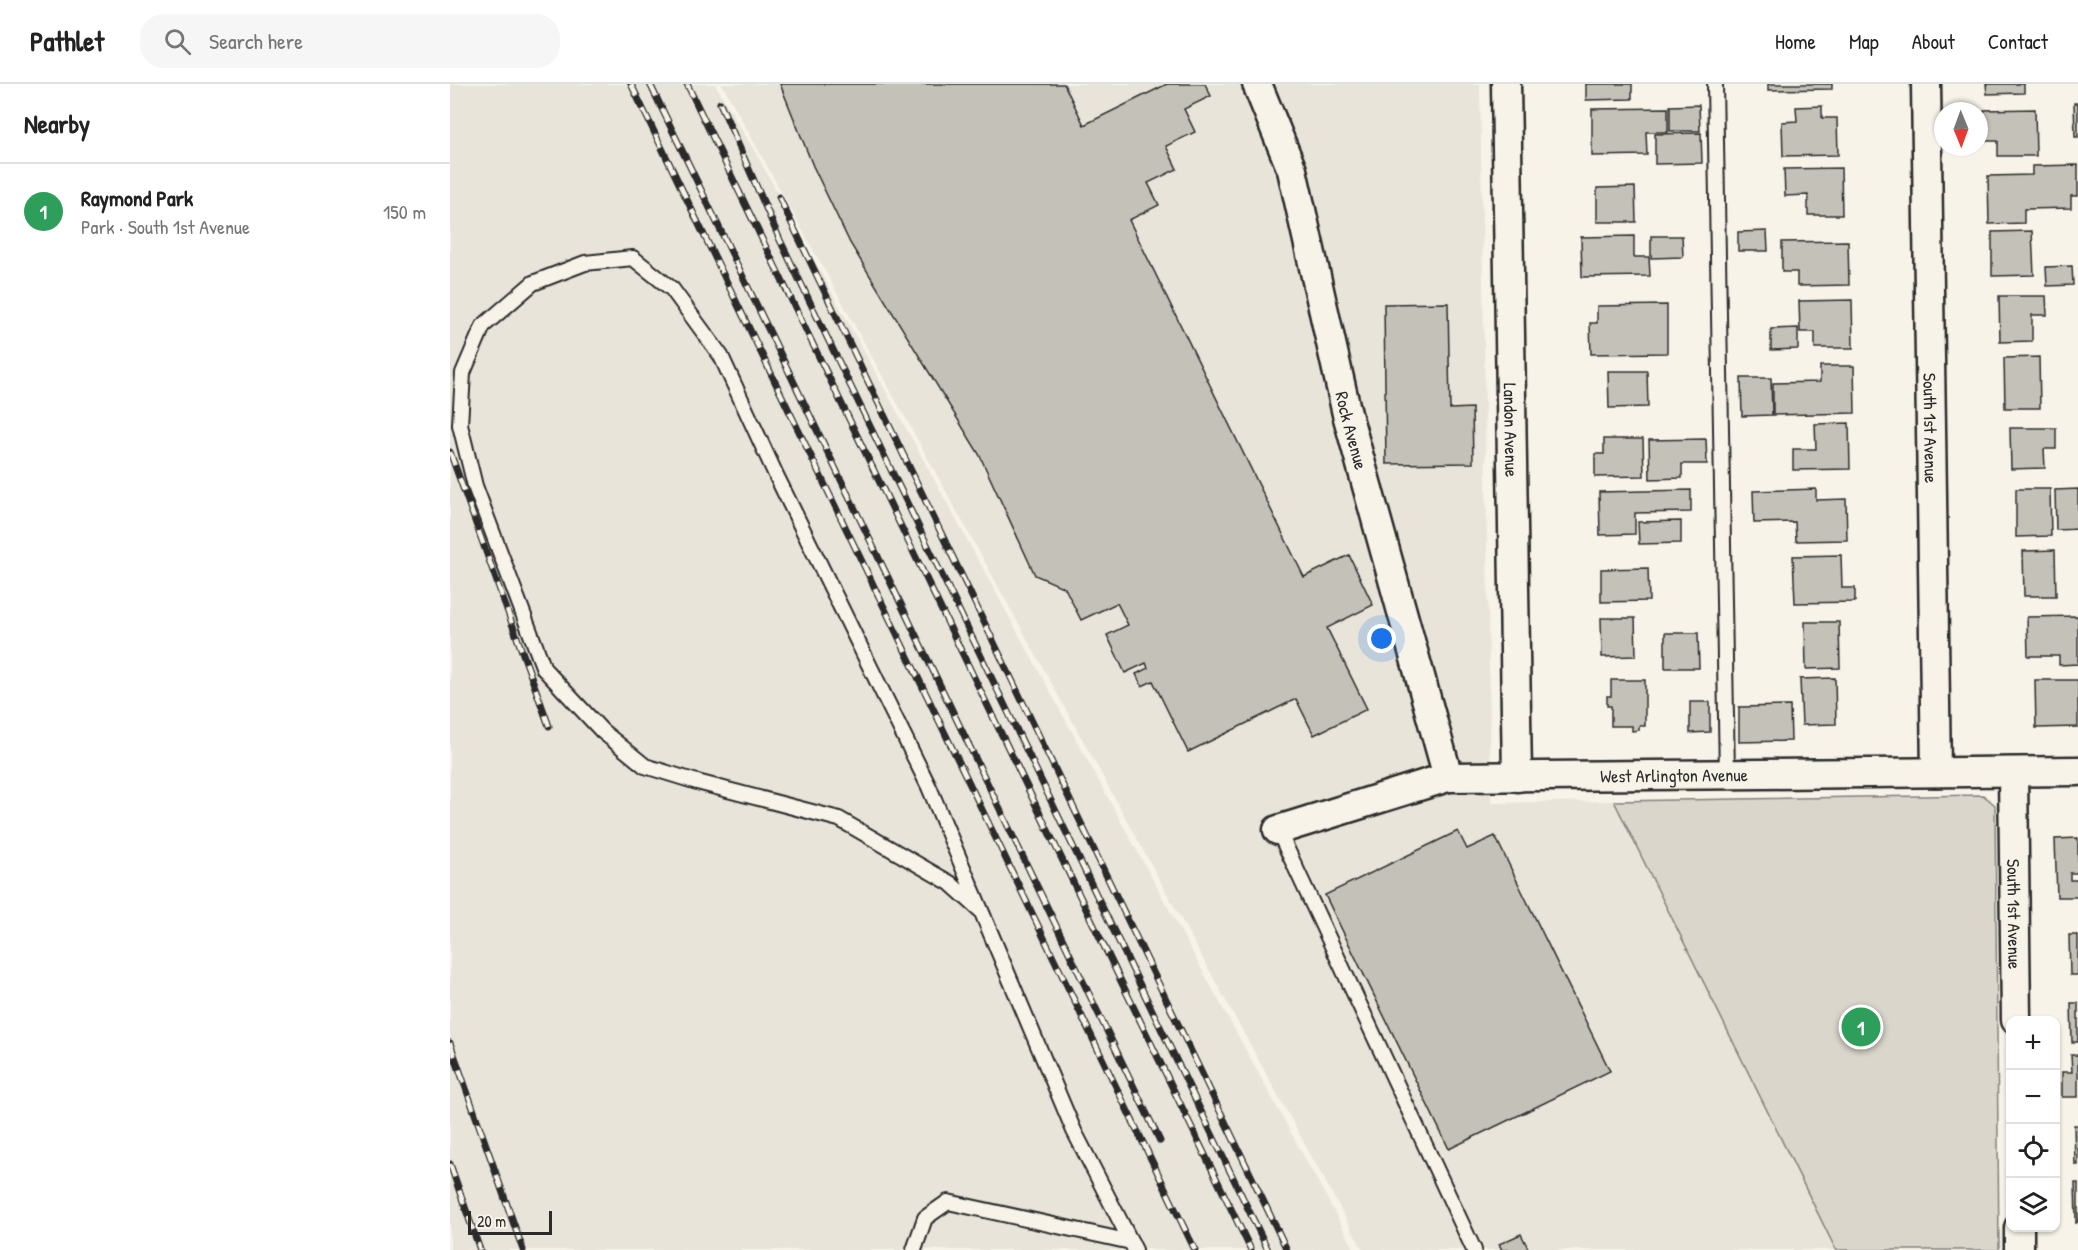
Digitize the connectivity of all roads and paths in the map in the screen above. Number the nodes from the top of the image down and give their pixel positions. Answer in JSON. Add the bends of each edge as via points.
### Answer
{"nodes":[{"id":1,"x":1257,"y":84,"type":"edge"},
{"id":2,"x":1506,"y":84,"type":"edge"},
{"id":3,"x":1715,"y":84,"type":"edge"},
{"id":4,"x":1926,"y":84,"type":"edge"},
{"id":5,"x":2078,"y":771,"type":"edge"},
{"id":6,"x":1936,"y":772,"type":"junction"},
{"id":7,"x":2013,"y":772,"type":"junction"},
{"id":8,"x":1727,"y":774,"type":"junction"},
{"id":9,"x":1448,"y":777,"type":"junction"},
{"id":10,"x":1517,"y":777,"type":"junction"},
{"id":11,"x":1278,"y":830,"type":"joint"},
{"id":12,"x":979,"y":909,"type":"junction"},
{"id":13,"x":2016,"y":1016,"type":"edge"},
{"id":14,"x":2019,"y":1232,"type":"edge"},
{"id":15,"x":1133,"y":1246,"type":"edge"},
{"id":16,"x":914,"y":1250,"type":"edge"},
{"id":17,"x":1474,"y":1250,"type":"edge"},
{"id":18,"x":2019,"y":1250,"type":"edge"}],
"edges":[{"from":1,"to":9,"type":"street","name":"Rock Avenue","via":[[1292,170],[1347,414]]},
{"from":2,"to":10,"type":"street","name":"Landon Avenue"},
{"from":3,"to":8,"type":"lane"},
{"from":4,"to":6,"type":"street","name":"South 1st Avenue"},
{"from":5,"to":7,"type":"street","name":"West Arlington Avenue"},
{"from":6,"to":7,"type":"street","name":"West Arlington Avenue"},
{"from":6,"to":8,"type":"street","name":"West Arlington Avenue"},
{"from":7,"to":13,"type":"street","name":"South 1st Avenue"},
{"from":8,"to":10,"type":"street","name":"West Arlington Avenue"},
{"from":9,"to":10,"type":"street","name":"West Arlington Avenue"},
{"from":9,"to":11,"type":"street","name":"West Arlington Avenue"},
{"from":11,"to":17,"type":"lane"},
{"from":12,"to":12,"type":"lane","via":[[929,787],[721,356],[672,289],[633,258],[585,263],[533,283],[483,326],[463,373],[460,425],[475,486],[544,669],[602,731],[645,766],[838,819],[950,883]]},
{"from":12,"to":15,"type":"lane","via":[[1074,1131]]},
{"from":14,"to":18,"type":"street"},
{"from":15,"to":16,"type":"lane","via":[[948,1202],[925,1218]]}]}
